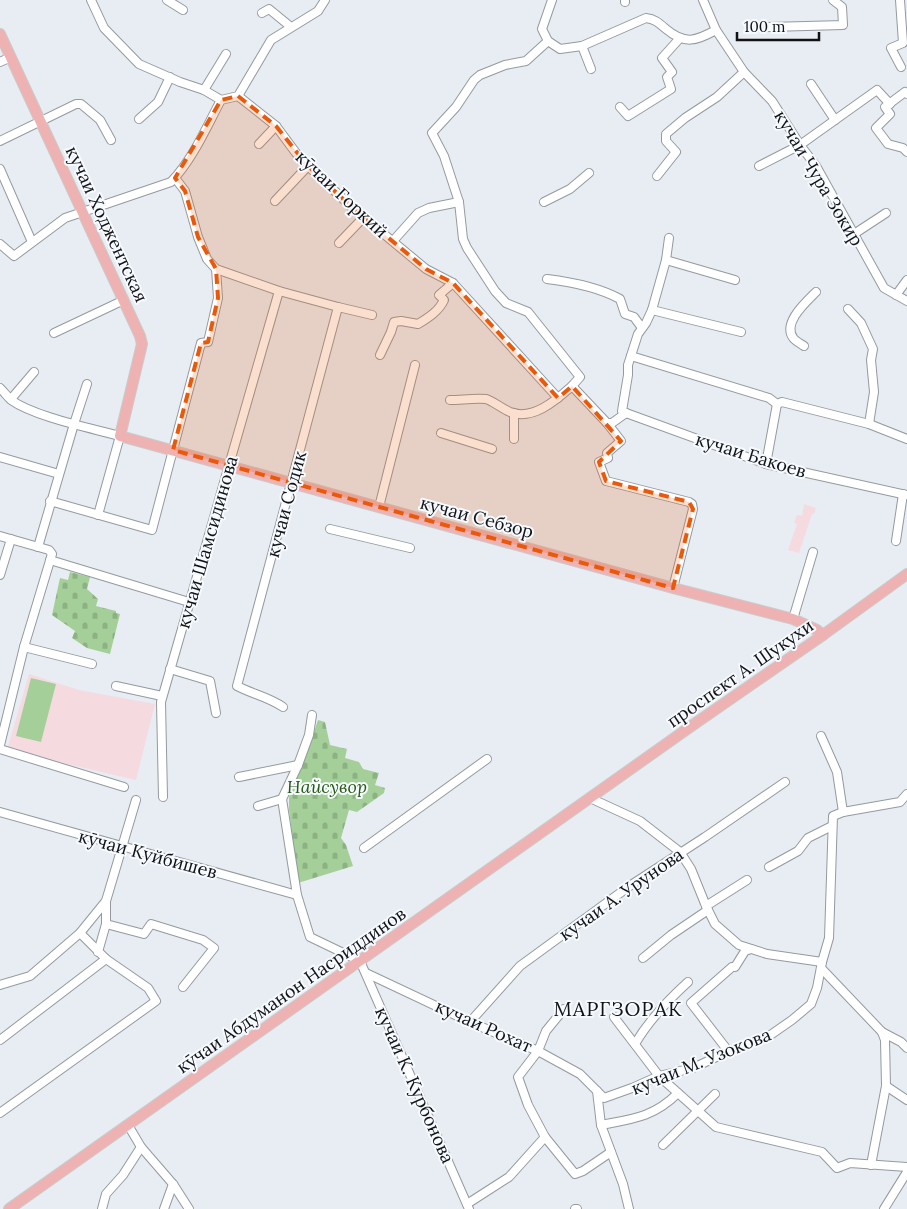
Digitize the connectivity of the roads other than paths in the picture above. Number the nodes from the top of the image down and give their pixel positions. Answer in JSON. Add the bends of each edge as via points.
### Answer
{"nodes":[{"id":1,"x":91,"y":0,"type":"edge"},
{"id":2,"x":167,"y":0,"type":"edge"},
{"id":3,"x":325,"y":0,"type":"edge"},
{"id":4,"x":552,"y":0,"type":"edge"},
{"id":5,"x":703,"y":0,"type":"edge"},
{"id":6,"x":833,"y":0,"type":"edge"},
{"id":7,"x":900,"y":0,"type":"edge"},
{"id":8,"x":183,"y":10,"type":"dead end"},
{"id":9,"x":262,"y":14,"type":"dead end"},
{"id":10,"x":292,"y":27,"type":"junction"},
{"id":11,"x":769,"y":27,"type":"dead end"},
{"id":12,"x":716,"y":30,"type":"junction"},
{"id":13,"x":0,"y":34,"type":"edge"},
{"id":14,"x":680,"y":38,"type":"junction"},
{"id":15,"x":548,"y":41,"type":"junction"},
{"id":16,"x":582,"y":46,"type":"junction"},
{"id":17,"x":226,"y":54,"type":"dead end"},
{"id":18,"x":11,"y":57,"type":"junction"},
{"id":19,"x":0,"y":62,"type":"edge"},
{"id":20,"x":901,"y":67,"type":"dead end"},
{"id":21,"x":591,"y":69,"type":"dead end"},
{"id":22,"x":744,"y":72,"type":"junction"},
{"id":23,"x":170,"y":77,"type":"junction"},
{"id":24,"x":811,"y":84,"type":"dead end"},
{"id":25,"x":204,"y":90,"type":"junction"},
{"id":26,"x":907,"y":94,"type":"edge"},
{"id":27,"x":238,"y":96,"type":"junction"},
{"id":28,"x":221,"y":100,"type":"junction"},
{"id":29,"x":887,"y":105,"type":"junction"},
{"id":30,"x":620,"y":108,"type":"dead end"},
{"id":31,"x":139,"y":119,"type":"dead end"},
{"id":32,"x":836,"y":120,"type":"junction"},
{"id":33,"x":41,"y":121,"type":"junction"},
{"id":34,"x":276,"y":126,"type":"junction"},
{"id":35,"x":110,"y":140,"type":"dead end"},
{"id":36,"x":0,"y":141,"type":"edge"},
{"id":37,"x":259,"y":144,"type":"dead end"},
{"id":38,"x":800,"y":145,"type":"junction"},
{"id":39,"x":907,"y":152,"type":"edge"},
{"id":40,"x":308,"y":166,"type":"junction"},
{"id":41,"x":759,"y":166,"type":"dead end"},
{"id":42,"x":0,"y":169,"type":"edge"},
{"id":43,"x":589,"y":173,"type":"dead end"},
{"id":44,"x":657,"y":176,"type":"dead end"},
{"id":45,"x":175,"y":178,"type":"junction"},
{"id":46,"x":275,"y":202,"type":"dead end"},
{"id":47,"x":459,"y":202,"type":"junction"},
{"id":48,"x":544,"y":202,"type":"dead end"},
{"id":49,"x":82,"y":211,"type":"junction"},
{"id":50,"x":886,"y":213,"type":"dead end"},
{"id":51,"x":364,"y":217,"type":"junction"},
{"id":52,"x":854,"y":234,"type":"junction"},
{"id":53,"x":670,"y":238,"type":"dead end"},
{"id":54,"x":393,"y":241,"type":"junction"},
{"id":55,"x":32,"y":242,"type":"junction"},
{"id":56,"x":339,"y":243,"type":"dead end"},
{"id":57,"x":0,"y":244,"type":"edge"},
{"id":58,"x":666,"y":260,"type":"junction"},
{"id":59,"x":216,"y":269,"type":"junction"},
{"id":60,"x":547,"y":279,"type":"dead end"},
{"id":61,"x":735,"y":280,"type":"dead end"},
{"id":62,"x":907,"y":280,"type":"edge"},
{"id":63,"x":453,"y":282,"type":"junction"},
{"id":64,"x":279,"y":291,"type":"junction"},
{"id":65,"x":816,"y":292,"type":"dead end"},
{"id":66,"x":896,"y":295,"type":"junction"},
{"id":67,"x":124,"y":300,"type":"junction"},
{"id":68,"x":907,"y":301,"type":"edge"},
{"id":69,"x":338,"y":307,"type":"junction"},
{"id":70,"x":848,"y":309,"type":"dead end"},
{"id":71,"x":652,"y":310,"type":"junction"},
{"id":72,"x":372,"y":315,"type":"dead end"},
{"id":73,"x":642,"y":328,"type":"junction"},
{"id":74,"x":741,"y":332,"type":"dead end"},
{"id":75,"x":54,"y":333,"type":"dead end"},
{"id":76,"x":804,"y":346,"type":"dead end"},
{"id":77,"x":380,"y":355,"type":"dead end"},
{"id":78,"x":631,"y":356,"type":"junction"},
{"id":79,"x":415,"y":365,"type":"dead end"},
{"id":80,"x":34,"y":372,"type":"dead end"},
{"id":81,"x":87,"y":384,"type":"dead end"},
{"id":82,"x":572,"y":386,"type":"junction"},
{"id":83,"x":0,"y":388,"type":"edge"},
{"id":84,"x":558,"y":398,"type":"junction"},
{"id":85,"x":11,"y":400,"type":"junction"},
{"id":86,"x":450,"y":400,"type":"dead end"},
{"id":87,"x":777,"y":404,"type":"junction"},
{"id":88,"x":514,"y":413,"type":"junction"},
{"id":89,"x":626,"y":413,"type":"junction"},
{"id":90,"x":607,"y":422,"type":"junction"},
{"id":91,"x":74,"y":424,"type":"junction"},
{"id":92,"x":869,"y":424,"type":"junction"},
{"id":93,"x":441,"y":433,"type":"dead end"},
{"id":94,"x":120,"y":436,"type":"junction"},
{"id":95,"x":514,"y":439,"type":"dead end"},
{"id":96,"x":907,"y":439,"type":"edge"},
{"id":97,"x":492,"y":449,"type":"dead end"},
{"id":98,"x":173,"y":450,"type":"junction"},
{"id":99,"x":1,"y":459,"type":"edge"},
{"id":100,"x":766,"y":464,"type":"junction"},
{"id":101,"x":229,"y":466,"type":"junction"},
{"id":102,"x":59,"y":474,"type":"junction"},
{"id":103,"x":291,"y":483,"type":"junction"},
{"id":104,"x":905,"y":495,"type":"edge"},
{"id":105,"x":50,"y":501,"type":"junction"},
{"id":106,"x":379,"y":507,"type":"junction"},
{"id":107,"x":98,"y":515,"type":"junction"},
{"id":108,"x":330,"y":529,"type":"dead end"},
{"id":109,"x":0,"y":536,"type":"edge"},
{"id":110,"x":11,"y":539,"type":"junction"},
{"id":111,"x":896,"y":541,"type":"dead end"},
{"id":112,"x":38,"y":547,"type":"junction"},
{"id":113,"x":410,"y":548,"type":"dead end"},
{"id":114,"x":813,"y":552,"type":"dead end"},
{"id":115,"x":50,"y":560,"type":"junction"},
{"id":116,"x":907,"y":574,"type":"edge"},
{"id":117,"x":0,"y":575,"type":"edge"},
{"id":118,"x":673,"y":588,"type":"junction"},
{"id":119,"x":190,"y":602,"type":"junction"},
{"id":120,"x":793,"y":619,"type":"junction"},
{"id":121,"x":823,"y":635,"type":"junction"},
{"id":122,"x":24,"y":647,"type":"junction"},
{"id":123,"x":92,"y":664,"type":"dead end"},
{"id":124,"x":170,"y":669,"type":"junction"},
{"id":125,"x":116,"y":686,"type":"dead end"},
{"id":126,"x":162,"y":696,"type":"junction"},
{"id":127,"x":283,"y":707,"type":"dead end"},
{"id":128,"x":216,"y":713,"type":"dead end"},
{"id":129,"x":312,"y":715,"type":"dead end"},
{"id":130,"x":2,"y":731,"type":"edge"},
{"id":131,"x":821,"y":736,"type":"dead end"},
{"id":132,"x":0,"y":745,"type":"edge"},
{"id":133,"x":0,"y":749,"type":"edge"},
{"id":134,"x":487,"y":760,"type":"dead end"},
{"id":135,"x":298,"y":765,"type":"junction"},
{"id":136,"x":239,"y":778,"type":"dead end"},
{"id":137,"x":785,"y":782,"type":"dead end"},
{"id":138,"x":124,"y":787,"type":"dead end"},
{"id":139,"x":907,"y":794,"type":"edge"},
{"id":140,"x":163,"y":797,"type":"dead end"},
{"id":141,"x":590,"y":798,"type":"junction"},
{"id":142,"x":282,"y":799,"type":"junction"},
{"id":143,"x":136,"y":800,"type":"dead end"},
{"id":144,"x":258,"y":806,"type":"dead end"},
{"id":145,"x":0,"y":812,"type":"edge"},
{"id":146,"x":843,"y":812,"type":"junction"},
{"id":147,"x":832,"y":826,"type":"junction"},
{"id":148,"x":123,"y":847,"type":"junction"},
{"id":149,"x":364,"y":848,"type":"dead end"},
{"id":150,"x":680,"y":852,"type":"junction"},
{"id":151,"x":769,"y":868,"type":"dead end"},
{"id":152,"x":747,"y":880,"type":"dead end"},
{"id":153,"x":297,"y":894,"type":"junction"},
{"id":154,"x":106,"y":901,"type":"junction"},
{"id":155,"x":707,"y":908,"type":"junction"},
{"id":156,"x":106,"y":924,"type":"junction"},
{"id":157,"x":80,"y":933,"type":"junction"},
{"id":158,"x":751,"y":949,"type":"junction"},
{"id":159,"x":98,"y":952,"type":"junction"},
{"id":160,"x":643,"y":958,"type":"dead end"},
{"id":161,"x":106,"y":959,"type":"junction"},
{"id":162,"x":360,"y":961,"type":"junction"},
{"id":163,"x":821,"y":965,"type":"junction"},
{"id":164,"x":366,"y":973,"type":"junction"},
{"id":165,"x":688,"y":982,"type":"dead end"},
{"id":166,"x":0,"y":985,"type":"edge"},
{"id":167,"x":183,"y":987,"type":"dead end"},
{"id":168,"x":564,"y":1009,"type":"dead end"},
{"id":169,"x":614,"y":1017,"type":"dead end"},
{"id":170,"x":470,"y":1022,"type":"junction"},
{"id":171,"x":882,"y":1032,"type":"junction"},
{"id":172,"x":0,"y":1040,"type":"edge"},
{"id":173,"x":635,"y":1044,"type":"junction"},
{"id":174,"x":907,"y":1048,"type":"edge"},
{"id":175,"x":538,"y":1051,"type":"junction"},
{"id":176,"x":729,"y":1052,"type":"junction"},
{"id":177,"x":659,"y":1076,"type":"junction"},
{"id":178,"x":886,"y":1086,"type":"junction"},
{"id":179,"x":598,"y":1092,"type":"junction"},
{"id":180,"x":678,"y":1093,"type":"junction"},
{"id":181,"x":714,"y":1094,"type":"dead end"},
{"id":182,"x":907,"y":1100,"type":"edge"},
{"id":183,"x":698,"y":1111,"type":"junction"},
{"id":184,"x":0,"y":1113,"type":"edge"},
{"id":185,"x":128,"y":1125,"type":"junction"},
{"id":186,"x":601,"y":1125,"type":"junction"},
{"id":187,"x":545,"y":1137,"type":"junction"},
{"id":188,"x":663,"y":1145,"type":"dead end"},
{"id":189,"x":141,"y":1147,"type":"junction"},
{"id":190,"x":611,"y":1152,"type":"junction"},
{"id":191,"x":871,"y":1165,"type":"junction"},
{"id":192,"x":907,"y":1167,"type":"edge"},
{"id":193,"x":907,"y":1172,"type":"edge"},
{"id":194,"x":173,"y":1184,"type":"junction"},
{"id":195,"x":468,"y":1207,"type":"edge"},
{"id":196,"x":10,"y":1209,"type":"edge"},
{"id":197,"x":102,"y":1209,"type":"edge"},
{"id":198,"x":164,"y":1209,"type":"edge"},
{"id":199,"x":189,"y":1209,"type":"edge"},
{"id":200,"x":629,"y":1209,"type":"edge"},
{"id":201,"x":884,"y":1209,"type":"edge"}],
"edges":[{"from":1,"to":23,"type":"street","via":[[104,28],[139,64]]},
{"from":2,"to":8,"type":"street"},
{"from":3,"to":10,"type":"street","via":[[318,11]]},
{"from":4,"to":15,"type":"street","via":[[542,29]]},
{"from":5,"to":12,"type":"street","name":"кучаи Чура Зокир"},
{"from":6,"to":11,"type":"street","via":[[842,7],[843,25]]},
{"from":7,"to":20,"type":"street","via":[[903,43],[891,48]]},
{"from":9,"to":10,"type":"street","via":[[269,9]]},
{"from":10,"to":27,"type":"street","via":[[271,40]]},
{"from":12,"to":14,"type":"street","via":[[689,41]]},
{"from":12,"to":22,"type":"street","name":"кучаи Чура Зокир"},
{"from":13,"to":18,"type":"main road","name":"кучаи Ходжентская"},
{"from":14,"to":16,"type":"street","via":[[655,19],[646,18]]},
{"from":14,"to":30,"type":"street","via":[[662,58],[672,72],[667,77],[671,89],[628,116]]},
{"from":15,"to":16,"type":"street","via":[[560,48]]},
{"from":15,"to":47,"type":"street","via":[[526,62],[505,65],[480,75],[432,133],[444,156]]},
{"from":16,"to":21,"type":"street"},
{"from":17,"to":25,"type":"street"},
{"from":18,"to":19,"type":"street"},
{"from":18,"to":33,"type":"main road","name":"кучаи Ходжентская"},
{"from":22,"to":38,"type":"street","name":"кучаи Чура Зокир","via":[[772,101]]},
{"from":22,"to":44,"type":"street","via":[[717,98],[666,134],[666,140],[676,152]]},
{"from":23,"to":25,"type":"street"},
{"from":23,"to":31,"type":"street","via":[[158,102]]},
{"from":24,"to":32,"type":"street"},
{"from":25,"to":28,"type":"street"},
{"from":26,"to":29,"type":"street","via":[[905,92]]},
{"from":27,"to":28,"type":"street"},
{"from":27,"to":34,"type":"street","name":"кӯчаи Горкий"},
{"from":28,"to":45,"type":"street","via":[[198,144]]},
{"from":29,"to":32,"type":"street","via":[[876,90]]},
{"from":29,"to":39,"type":"street","via":[[890,114],[876,128],[888,144]]},
{"from":32,"to":38,"type":"street"},
{"from":33,"to":35,"type":"street","via":[[81,104],[100,120]]},
{"from":33,"to":36,"type":"street"},
{"from":33,"to":49,"type":"main road","name":"кучаи Ходжентская"},
{"from":34,"to":37,"type":"street"},
{"from":34,"to":40,"type":"street","name":"кӯчаи Горкий"},
{"from":38,"to":41,"type":"street"},
{"from":38,"to":52,"type":"street","name":"кучаи Чура Зокир","via":[[816,166]]},
{"from":40,"to":46,"type":"street"},
{"from":40,"to":51,"type":"street","name":"кӯчаи Горкий"},
{"from":42,"to":55,"type":"street"},
{"from":43,"to":48,"type":"street"},
{"from":45,"to":49,"type":"street"},
{"from":45,"to":59,"type":"street","via":[[186,191],[198,237],[207,259]]},
{"from":47,"to":54,"type":"street","via":[[418,213]]},
{"from":47,"to":82,"type":"street","via":[[467,248],[495,291],[506,303],[528,312],[580,377]]},
{"from":49,"to":55,"type":"street","via":[[65,218]]},
{"from":49,"to":67,"type":"main road","name":"кучаи Ходжентская"},
{"from":50,"to":52,"type":"street"},
{"from":51,"to":54,"type":"street","name":"кӯчаи Горкий"},
{"from":51,"to":56,"type":"street"},
{"from":52,"to":66,"type":"street","name":"кучаи Чура Зокир","via":[[884,288]]},
{"from":53,"to":58,"type":"street"},
{"from":54,"to":63,"type":"street","name":"кӯчаи Горкий","via":[[426,269]]},
{"from":55,"to":57,"type":"street","via":[[14,256]]},
{"from":58,"to":61,"type":"street"},
{"from":58,"to":71,"type":"street"},
{"from":59,"to":64,"type":"street"},
{"from":59,"to":98,"type":"street","via":[[216,310],[208,342],[201,343]]},
{"from":60,"to":73,"type":"street","via":[[608,292],[620,299],[625,314],[634,316]]},
{"from":62,"to":66,"type":"street"},
{"from":63,"to":77,"type":"street","via":[[439,295],[444,300],[427,319],[418,324],[394,322]]},
{"from":63,"to":84,"type":"street","name":"кӯчаи Горкий"},
{"from":64,"to":69,"type":"street"},
{"from":64,"to":101,"type":"street","name":"кучаи Шамсидинова"},
{"from":65,"to":76,"type":"street","via":[[791,322],[794,338]]},
{"from":66,"to":68,"type":"street","name":"кучаи Чура Зокир"},
{"from":67,"to":75,"type":"street"},
{"from":67,"to":94,"type":"main road","name":"кучаи Ходжентская","via":[[142,344]]},
{"from":69,"to":72,"type":"street"},
{"from":69,"to":103,"type":"street","name":"кучаи Содик"},
{"from":70,"to":92,"type":"street","via":[[861,323],[873,349],[874,392]]},
{"from":71,"to":73,"type":"street"},
{"from":71,"to":74,"type":"street"},
{"from":73,"to":78,"type":"street"},
{"from":78,"to":87,"type":"street","via":[[769,398]]},
{"from":78,"to":89,"type":"street","via":[[622,411]]},
{"from":79,"to":106,"type":"street"},
{"from":80,"to":85,"type":"street"},
{"from":81,"to":91,"type":"street"},
{"from":82,"to":84,"type":"street"},
{"from":82,"to":90,"type":"street"},
{"from":83,"to":85,"type":"street"},
{"from":84,"to":88,"type":"street","via":[[546,407]]},
{"from":85,"to":91,"type":"street","via":[[27,409]]},
{"from":86,"to":88,"type":"street","via":[[487,399]]},
{"from":87,"to":92,"type":"street","via":[[782,402]]},
{"from":87,"to":100,"type":"street"},
{"from":88,"to":95,"type":"street"},
{"from":89,"to":90,"type":"street","via":[[612,424]]},
{"from":89,"to":100,"type":"street","name":"кучаи Бакоев"},
{"from":90,"to":118,"type":"street","via":[[621,440],[607,453],[608,458],[600,462],[606,480],[692,504]]},
{"from":91,"to":94,"type":"street"},
{"from":91,"to":102,"type":"street"},
{"from":92,"to":96,"type":"street"},
{"from":93,"to":97,"type":"street"},
{"from":94,"to":98,"type":"main road","name":"кучаи Себзор"},
{"from":94,"to":107,"type":"street"},
{"from":98,"to":101,"type":"main road","name":"кучаи Себзор"},
{"from":98,"to":107,"type":"street","via":[[152,530]]},
{"from":99,"to":102,"type":"street"},
{"from":100,"to":104,"type":"street","name":"кучаи Бакоев"},
{"from":101,"to":103,"type":"main road","name":"кучаи Себзор"},
{"from":101,"to":119,"type":"street","name":"кучаи Шамсидинова"},
{"from":102,"to":105,"type":"street"},
{"from":103,"to":106,"type":"main road","name":"кучаи Себзор"},
{"from":103,"to":127,"type":"street","name":"кучаи Содик","via":[[237,686]]},
{"from":104,"to":111,"type":"street"},
{"from":105,"to":107,"type":"street"},
{"from":105,"to":112,"type":"street"},
{"from":106,"to":118,"type":"main road","name":"кучаи Себзор"},
{"from":108,"to":113,"type":"street"},
{"from":109,"to":110,"type":"street"},
{"from":110,"to":112,"type":"street"},
{"from":110,"to":117,"type":"street"},
{"from":112,"to":115,"type":"street","via":[[51,552]]},
{"from":114,"to":120,"type":"street"},
{"from":115,"to":119,"type":"street"},
{"from":115,"to":122,"type":"street"},
{"from":116,"to":121,"type":"main road","name":"проспект А. Шукухи"},
{"from":118,"to":120,"type":"main road","name":"кучаи Себзор"},
{"from":119,"to":124,"type":"street","name":"кучаи Шамсидинова"},
{"from":120,"to":121,"type":"main road","name":"кучаи Себзор"},
{"from":121,"to":141,"type":"main road","name":"проспект А. Шукухи"},
{"from":122,"to":123,"type":"street"},
{"from":122,"to":130,"type":"street"},
{"from":124,"to":126,"type":"street","name":"кучаи Шамсидинова"},
{"from":124,"to":128,"type":"street","via":[[210,681]]},
{"from":125,"to":126,"type":"street"},
{"from":126,"to":140,"type":"street","name":"кучаи Шамсидинова"},
{"from":129,"to":135,"type":"street","via":[[309,735]]},
{"from":130,"to":132,"type":"street"},
{"from":131,"to":146,"type":"street","via":[[837,772]]},
{"from":133,"to":138,"type":"street"},
{"from":134,"to":149,"type":"street"},
{"from":135,"to":136,"type":"street"},
{"from":135,"to":142,"type":"street"},
{"from":137,"to":150,"type":"street","name":"кучаи А. Урунова"},
{"from":139,"to":146,"type":"street","via":[[900,802]]},
{"from":141,"to":150,"type":"street","via":[[640,821]]},
{"from":141,"to":162,"type":"main road","name":"кӯчаи Абдуманон Насриддинов"},
{"from":142,"to":144,"type":"street"},
{"from":142,"to":153,"type":"street"},
{"from":143,"to":148,"type":"street"},
{"from":145,"to":148,"type":"street","name":"кӯчаи Куйбишев"},
{"from":146,"to":147,"type":"street","via":[[832,816]]},
{"from":147,"to":151,"type":"street","via":[[808,838],[798,851]]},
{"from":147,"to":163,"type":"street","name":"кучаи М. Узокова","via":[[829,938]]},
{"from":148,"to":153,"type":"street","name":"кӯчаи Куйбишев"},
{"from":148,"to":154,"type":"street"},
{"from":150,"to":155,"type":"street","via":[[691,869]]},
{"from":150,"to":170,"type":"street","name":"кучаи А. Урунова","via":[[520,966]]},
{"from":152,"to":155,"type":"street"},
{"from":153,"to":162,"type":"street","via":[[310,936]]},
{"from":154,"to":156,"type":"street"},
{"from":154,"to":157,"type":"street"},
{"from":155,"to":158,"type":"street","via":[[715,924],[731,939]]},
{"from":155,"to":160,"type":"street"},
{"from":156,"to":159,"type":"street"},
{"from":156,"to":167,"type":"street","via":[[144,934],[151,924],[203,940],[214,948]]},
{"from":157,"to":159,"type":"street"},
{"from":157,"to":166,"type":"street","via":[[30,976]]},
{"from":158,"to":163,"type":"street"},
{"from":158,"to":176,"type":"street","via":[[745,951],[735,967],[691,1003]]},
{"from":159,"to":161,"type":"street"},
{"from":161,"to":172,"type":"street"},
{"from":161,"to":184,"type":"street","via":[[148,988],[156,1001]]},
{"from":162,"to":164,"type":"street","name":"кучаи К. Курбонова"},
{"from":162,"to":185,"type":"main road","name":"кӯчаи Абдуманон Насриддинов"},
{"from":163,"to":171,"type":"street"},
{"from":163,"to":176,"type":"street","name":"кучаи М. Узокова","via":[[810,1004],[769,1036]]},
{"from":164,"to":170,"type":"street","name":"кучаи Рохат"},
{"from":164,"to":195,"type":"street","name":"кучаи К. Курбонова"},
{"from":165,"to":173,"type":"street","via":[[647,1025]]},
{"from":168,"to":175,"type":"street","via":[[546,1032]]},
{"from":169,"to":173,"type":"street"},
{"from":170,"to":175,"type":"street","name":"кучаи Рохат"},
{"from":171,"to":174,"type":"street"},
{"from":171,"to":178,"type":"street"},
{"from":173,"to":177,"type":"street"},
{"from":175,"to":179,"type":"street","name":"кучаи Рохат","via":[[580,1074]]},
{"from":175,"to":187,"type":"street","via":[[518,1077]]},
{"from":176,"to":177,"type":"street","name":"кучаи М. Узокова","via":[[692,1068]]},
{"from":177,"to":179,"type":"street","name":"кучаи М. Узокова","via":[[604,1098]]},
{"from":177,"to":180,"type":"street"},
{"from":178,"to":182,"type":"street"},
{"from":178,"to":191,"type":"street"},
{"from":179,"to":186,"type":"street"},
{"from":180,"to":183,"type":"street"},
{"from":180,"to":186,"type":"street","via":[[666,1105],[642,1117]]},
{"from":181,"to":183,"type":"street"},
{"from":183,"to":188,"type":"street"},
{"from":183,"to":191,"type":"street","via":[[716,1127],[822,1152],[836,1168],[850,1163]]},
{"from":185,"to":189,"type":"street"},
{"from":185,"to":196,"type":"main road","name":"кӯчаи Абдуманон Насриддинов"},
{"from":186,"to":190,"type":"street"},
{"from":187,"to":190,"type":"street","via":[[575,1174]]},
{"from":187,"to":195,"type":"street","via":[[509,1177]]},
{"from":189,"to":194,"type":"street"},
{"from":189,"to":197,"type":"street","via":[[106,1194]]},
{"from":190,"to":200,"type":"street"},
{"from":191,"to":192,"type":"street"},
{"from":193,"to":201,"type":"street"},
{"from":194,"to":198,"type":"street"},
{"from":194,"to":199,"type":"street"}]}
